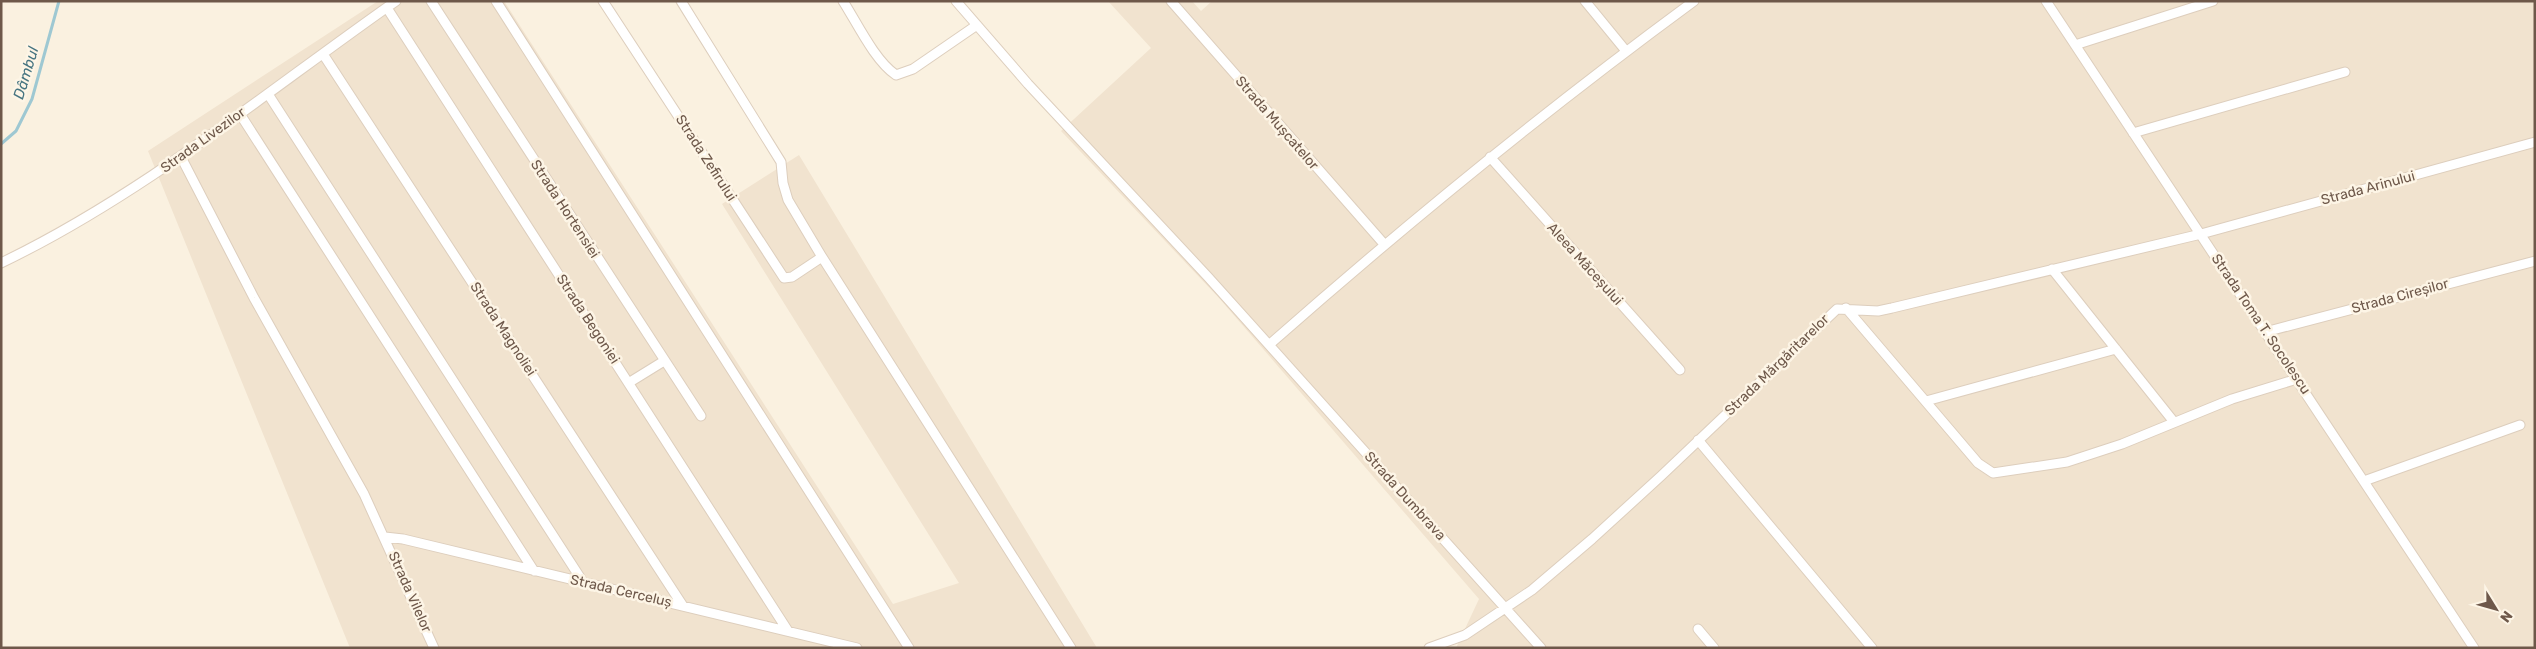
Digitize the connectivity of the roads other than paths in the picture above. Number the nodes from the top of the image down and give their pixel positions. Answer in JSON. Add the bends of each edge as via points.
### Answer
{"nodes":[{"id":1,"x":396,"y":1,"type":"edge"},
{"id":2,"x":431,"y":1,"type":"edge"},
{"id":3,"x":496,"y":1,"type":"edge"},
{"id":4,"x":603,"y":1,"type":"edge"},
{"id":5,"x":681,"y":1,"type":"edge"},
{"id":6,"x":843,"y":1,"type":"edge"},
{"id":7,"x":956,"y":1,"type":"edge"},
{"id":8,"x":1170,"y":1,"type":"edge"},
{"id":9,"x":1585,"y":1,"type":"edge"},
{"id":10,"x":1694,"y":1,"type":"edge"},
{"id":11,"x":2046,"y":1,"type":"edge"},
{"id":12,"x":2213,"y":1,"type":"edge"},
{"id":13,"x":387,"y":8,"type":"junction"},
{"id":14,"x":977,"y":25,"type":"junction"},
{"id":15,"x":2075,"y":45,"type":"junction"},
{"id":16,"x":1626,"y":51,"type":"junction"},
{"id":17,"x":323,"y":54,"type":"junction"},
{"id":18,"x":2345,"y":72,"type":"dead end"},
{"id":19,"x":268,"y":94,"type":"junction"},
{"id":20,"x":240,"y":114,"type":"junction"},
{"id":21,"x":2133,"y":133,"type":"junction"},
{"id":22,"x":2535,"y":142,"type":"edge"},
{"id":23,"x":1490,"y":157,"type":"junction"},
{"id":24,"x":181,"y":158,"type":"junction"},
{"id":25,"x":2200,"y":234,"type":"junction"},
{"id":26,"x":1384,"y":244,"type":"junction"},
{"id":27,"x":822,"y":257,"type":"junction"},
{"id":28,"x":2535,"y":261,"type":"edge"},
{"id":29,"x":1,"y":263,"type":"edge"},
{"id":30,"x":2052,"y":269,"type":"junction"},
{"id":31,"x":1846,"y":308,"type":"junction"},
{"id":32,"x":2266,"y":332,"type":"junction"},
{"id":33,"x":1269,"y":345,"type":"junction"},
{"id":34,"x":2116,"y":349,"type":"junction"},
{"id":35,"x":664,"y":361,"type":"junction"},
{"id":36,"x":1680,"y":370,"type":"dead end"},
{"id":37,"x":2297,"y":379,"type":"junction"},
{"id":38,"x":630,"y":382,"type":"junction"},
{"id":39,"x":1926,"y":401,"type":"junction"},
{"id":40,"x":701,"y":416,"type":"dead end"},
{"id":41,"x":2174,"y":422,"type":"junction"},
{"id":42,"x":2520,"y":424,"type":"dead end"},
{"id":43,"x":1698,"y":440,"type":"junction"},
{"id":44,"x":2364,"y":481,"type":"junction"},
{"id":45,"x":385,"y":537,"type":"junction"},
{"id":46,"x":534,"y":570,"type":"junction"},
{"id":47,"x":583,"y":582,"type":"junction"},
{"id":48,"x":683,"y":606,"type":"junction"},
{"id":49,"x":1506,"y":609,"type":"junction"},
{"id":50,"x":1698,"y":629,"type":"dead end"},
{"id":51,"x":788,"y":631,"type":"junction"},
{"id":52,"x":434,"y":648,"type":"edge"},
{"id":53,"x":857,"y":648,"type":"edge"},
{"id":54,"x":909,"y":648,"type":"edge"},
{"id":55,"x":1071,"y":648,"type":"edge"},
{"id":56,"x":1429,"y":648,"type":"edge"},
{"id":57,"x":1540,"y":648,"type":"edge"},
{"id":58,"x":1714,"y":648,"type":"edge"},
{"id":59,"x":1872,"y":648,"type":"edge"},
{"id":60,"x":2474,"y":648,"type":"edge"}],
"edges":[{"from":1,"to":13,"type":"street","name":"Strada Livezilor"},
{"from":2,"to":35,"type":"street","name":"Strada Hortensiei"},
{"from":3,"to":54,"type":"street"},
{"from":4,"to":27,"type":"street","name":"Strada Zefirului","via":[[784,278],[792,277]]},
{"from":5,"to":27,"type":"street","via":[[781,162],[788,200]]},
{"from":6,"to":14,"type":"street","via":[[877,54],[896,75],[913,69]]},
{"from":7,"to":14,"type":"street","name":"Strada Dumbrava"},
{"from":8,"to":26,"type":"street","name":"Strada Mușcatelor"},
{"from":9,"to":16,"type":"street"},
{"from":10,"to":16,"type":"street"},
{"from":11,"to":15,"type":"street","name":"Strada Toma T. Socolescu"},
{"from":12,"to":15,"type":"street"},
{"from":13,"to":17,"type":"street","name":"Strada Livezilor"},
{"from":13,"to":38,"type":"street","name":"Strada Begoniei"},
{"from":14,"to":33,"type":"street","name":"Strada Dumbrava"},
{"from":15,"to":21,"type":"street","name":"Strada Toma T. Socolescu"},
{"from":16,"to":23,"type":"street"},
{"from":17,"to":19,"type":"street","name":"Strada Livezilor"},
{"from":17,"to":48,"type":"street","name":"Strada Magnoliei"},
{"from":18,"to":21,"type":"street"},
{"from":19,"to":20,"type":"street","name":"Strada Livezilor"},
{"from":19,"to":47,"type":"street"},
{"from":20,"to":24,"type":"street","name":"Strada Livezilor"},
{"from":20,"to":46,"type":"street"},
{"from":21,"to":25,"type":"street","name":"Strada Toma T. Socolescu"},
{"from":22,"to":25,"type":"street","name":"Strada Arinului"},
{"from":23,"to":26,"type":"street"},
{"from":23,"to":36,"type":"street","name":"Aleea Măceșului"},
{"from":24,"to":29,"type":"street","name":"Strada Livezilor","via":[[79,222]]},
{"from":24,"to":45,"type":"street","name":"Strada Vilelor"},
{"from":25,"to":30,"type":"street","name":"Strada Mărgăritarelor"},
{"from":25,"to":32,"type":"street","name":"Strada Toma T. Socolescu"},
{"from":26,"to":33,"type":"street"},
{"from":27,"to":55,"type":"street"},
{"from":28,"to":32,"type":"street","name":"Strada Cireșilor"},
{"from":30,"to":31,"type":"street","name":"Strada Mărgăritarelor","via":[[1878,311]]},
{"from":30,"to":34,"type":"street"},
{"from":31,"to":39,"type":"street"},
{"from":31,"to":43,"type":"street","name":"Strada Mărgăritarelor","via":[[1837,308],[1829,314]]},
{"from":32,"to":37,"type":"street","name":"Strada Toma T. Socolescu"},
{"from":33,"to":49,"type":"street","name":"Strada Dumbrava"},
{"from":34,"to":39,"type":"street"},
{"from":34,"to":41,"type":"street"},
{"from":35,"to":38,"type":"street"},
{"from":35,"to":40,"type":"street","name":"Strada Hortensiei"},
{"from":37,"to":41,"type":"street","via":[[2232,399]]},
{"from":37,"to":44,"type":"street","name":"Strada Toma T. Socolescu"},
{"from":38,"to":51,"type":"street","name":"Strada Begoniei"},
{"from":39,"to":41,"type":"street","via":[[1978,463],[1994,473],[2067,462]]},
{"from":42,"to":44,"type":"street"},
{"from":43,"to":49,"type":"street","name":"Strada Mărgăritarelor","via":[[1592,539]]},
{"from":43,"to":59,"type":"street"},
{"from":44,"to":60,"type":"street","name":"Strada Toma T. Socolescu"},
{"from":45,"to":46,"type":"street","name":"Strada Cerceluș"},
{"from":45,"to":52,"type":"street","name":"Strada Vilelor"},
{"from":46,"to":47,"type":"street","name":"Strada Cerceluș"},
{"from":47,"to":48,"type":"street","name":"Strada Cerceluș"},
{"from":48,"to":51,"type":"street","name":"Strada Cerceluș"},
{"from":49,"to":56,"type":"street","name":"Strada Mărgăritarelor","via":[[1465,635]]},
{"from":49,"to":57,"type":"street","name":"Strada Dumbrava"},
{"from":50,"to":58,"type":"street"},
{"from":51,"to":53,"type":"street","name":"Strada Cerceluș"}]}
